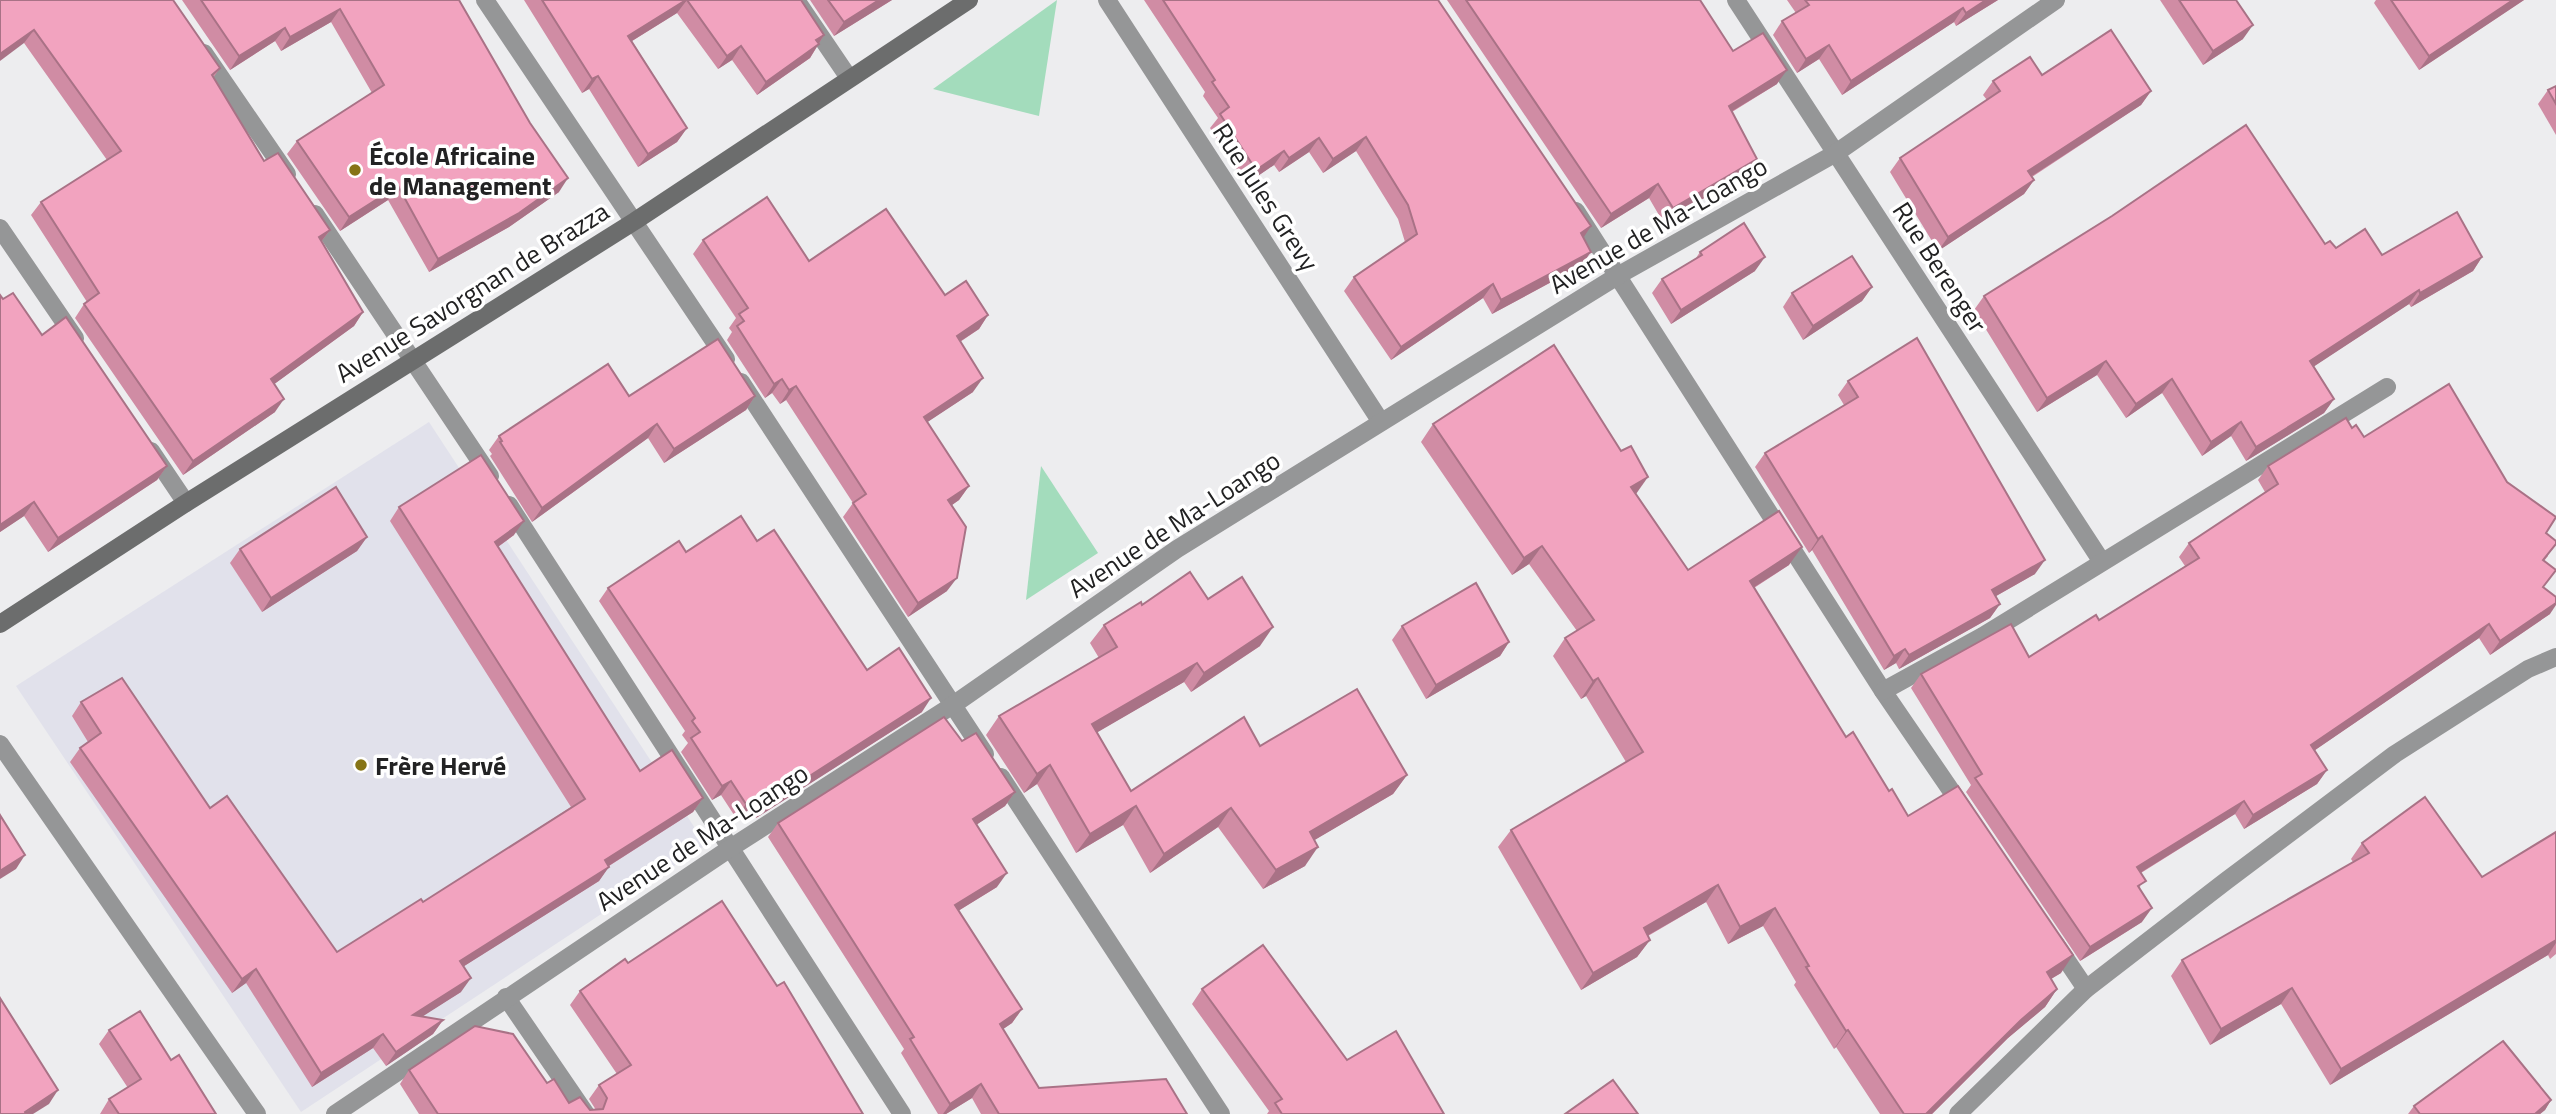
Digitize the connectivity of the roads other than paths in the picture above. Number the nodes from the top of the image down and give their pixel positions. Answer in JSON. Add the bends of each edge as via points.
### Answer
{"nodes":[{"id":1,"x":485,"y":0,"type":"edge"},
{"id":2,"x":796,"y":0,"type":"edge"},
{"id":3,"x":969,"y":0,"type":"edge"},
{"id":4,"x":1107,"y":0,"type":"edge"},
{"id":5,"x":1736,"y":0,"type":"edge"},
{"id":6,"x":2056,"y":0,"type":"edge"},
{"id":7,"x":191,"y":34,"type":"edge"},
{"id":8,"x":849,"y":78,"type":"junction"},
{"id":9,"x":1836,"y":153,"type":"junction"},
{"id":10,"x":1565,"y":195,"type":"edge"},
{"id":11,"x":635,"y":221,"type":"junction"},
{"id":12,"x":0,"y":228,"type":"edge"},
{"id":13,"x":1619,"y":275,"type":"junction"},
{"id":14,"x":85,"y":354,"type":"edge"},
{"id":15,"x":414,"y":360,"type":"junction"},
{"id":16,"x":2387,"y":387,"type":"dead end"},
{"id":17,"x":1381,"y":422,"type":"junction"},
{"id":18,"x":139,"y":434,"type":"edge"},
{"id":19,"x":186,"y":503,"type":"junction"},
{"id":20,"x":2102,"y":562,"type":"junction"},
{"id":21,"x":0,"y":624,"type":"edge"},
{"id":22,"x":2556,"y":656,"type":"edge"},
{"id":23,"x":1883,"y":691,"type":"junction"},
{"id":24,"x":953,"y":705,"type":"junction"},
{"id":25,"x":0,"y":744,"type":"edge"},
{"id":26,"x":1977,"y":828,"type":"edge"},
{"id":27,"x":732,"y":847,"type":"junction"},
{"id":28,"x":2047,"y":931,"type":"edge"},
{"id":29,"x":2086,"y":989,"type":"junction"},
{"id":30,"x":506,"y":997,"type":"junction"},
{"id":31,"x":257,"y":1114,"type":"edge"},
{"id":32,"x":335,"y":1114,"type":"edge"},
{"id":33,"x":586,"y":1114,"type":"edge"},
{"id":34,"x":902,"y":1114,"type":"edge"},
{"id":35,"x":1221,"y":1114,"type":"edge"},
{"id":36,"x":1958,"y":1114,"type":"edge"}],
"edges":[{"from":1,"to":11,"type":"street"},
{"from":2,"to":8,"type":"street"},
{"from":3,"to":8,"type":"main road","name":"Avenue Savorgnan de Brazza"},
{"from":4,"to":17,"type":"street","name":"Rue Jules Grevy"},
{"from":5,"to":9,"type":"street","name":"Rue Berenger"},
{"from":6,"to":9,"type":"street","name":"Avenue de Ma-Loango"},
{"from":7,"to":15,"type":"street"},
{"from":8,"to":11,"type":"main road","name":"Avenue Savorgnan de Brazza"},
{"from":9,"to":13,"type":"street","name":"Avenue de Ma-Loango"},
{"from":9,"to":20,"type":"street","name":"Rue Berenger"},
{"from":10,"to":13,"type":"street"},
{"from":11,"to":15,"type":"main road","name":"Avenue Savorgnan de Brazza"},
{"from":11,"to":24,"type":"street"},
{"from":12,"to":14,"type":"street"},
{"from":13,"to":17,"type":"street","name":"Avenue de Ma-Loango"},
{"from":13,"to":23,"type":"street"},
{"from":15,"to":19,"type":"main road","name":"Avenue Savorgnan de Brazza"},
{"from":15,"to":27,"type":"street"},
{"from":16,"to":20,"type":"street"},
{"from":17,"to":24,"type":"street","name":"Avenue de Ma-Loango","via":[[1177,549]]},
{"from":18,"to":19,"type":"street"},
{"from":19,"to":21,"type":"main road","name":"Avenue Savorgnan de Brazza"},
{"from":20,"to":23,"type":"street"},
{"from":22,"to":29,"type":"street","via":[[2395,754]]},
{"from":23,"to":26,"type":"street"},
{"from":24,"to":27,"type":"street","name":"Avenue de Ma-Loango"},
{"from":24,"to":35,"type":"street"},
{"from":25,"to":31,"type":"street"},
{"from":27,"to":30,"type":"street","name":"Avenue de Ma-Loango"},
{"from":27,"to":34,"type":"street"},
{"from":28,"to":29,"type":"street"},
{"from":29,"to":36,"type":"street"},
{"from":30,"to":32,"type":"street","name":"Avenue de Ma-Loango"},
{"from":30,"to":33,"type":"street"}]}
